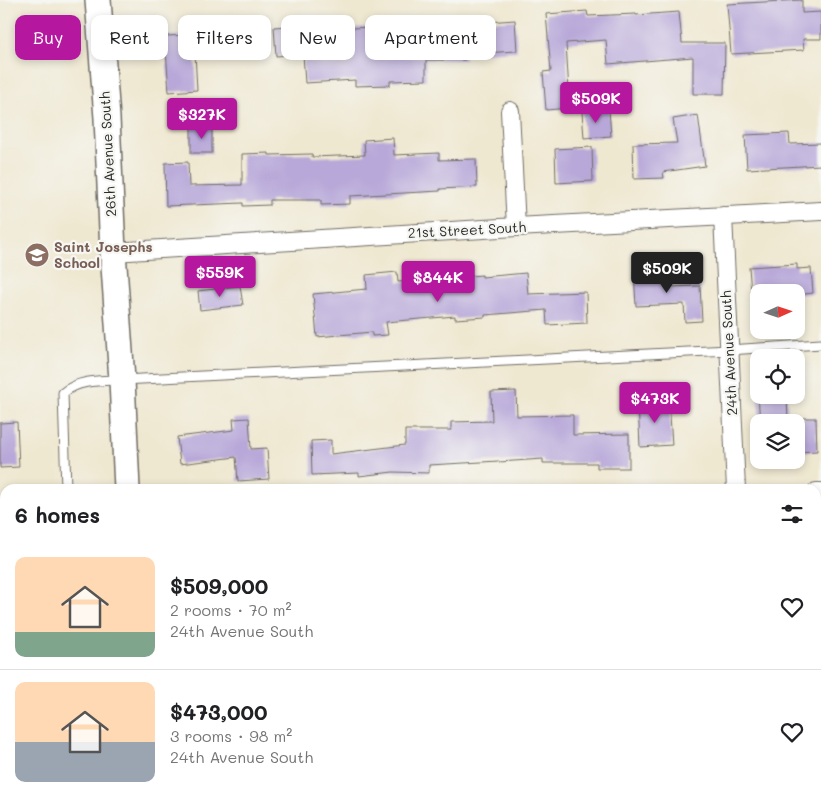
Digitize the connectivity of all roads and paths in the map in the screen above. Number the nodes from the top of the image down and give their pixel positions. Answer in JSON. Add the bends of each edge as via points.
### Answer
{"nodes":[{"id":1,"x":98,"y":0,"type":"edge"},
{"id":2,"x":510,"y":111,"type":"dead end"},
{"id":3,"x":821,"y":211,"type":"edge"},
{"id":4,"x":723,"y":216,"type":"junction"},
{"id":5,"x":516,"y":228,"type":"junction"},
{"id":6,"x":113,"y":252,"type":"junction"},
{"id":7,"x":821,"y":344,"type":"edge"},
{"id":8,"x":729,"y":350,"type":"junction"},
{"id":9,"x":122,"y":380,"type":"junction"},
{"id":10,"x":66,"y":484,"type":"edge"},
{"id":11,"x":127,"y":484,"type":"edge"},
{"id":12,"x":736,"y":484,"type":"edge"}],
"edges":[{"from":1,"to":6,"type":"street","name":"26th Avenue South"},
{"from":2,"to":5,"type":"street"},
{"from":3,"to":4,"type":"street","name":"21st Street South"},
{"from":4,"to":5,"type":"street","name":"21st Street South"},
{"from":4,"to":8,"type":"street","name":"24th Avenue South"},
{"from":5,"to":6,"type":"street","name":"21st Street South"},
{"from":6,"to":9,"type":"street","name":"26th Avenue South"},
{"from":7,"to":8,"type":"lane"},
{"from":8,"to":9,"type":"lane"},
{"from":8,"to":12,"type":"street","name":"24th Avenue South"},
{"from":9,"to":10,"type":"lane","via":[[83,382],[70,386],[63,393]]},
{"from":9,"to":11,"type":"street","name":"26th Avenue South"}]}
